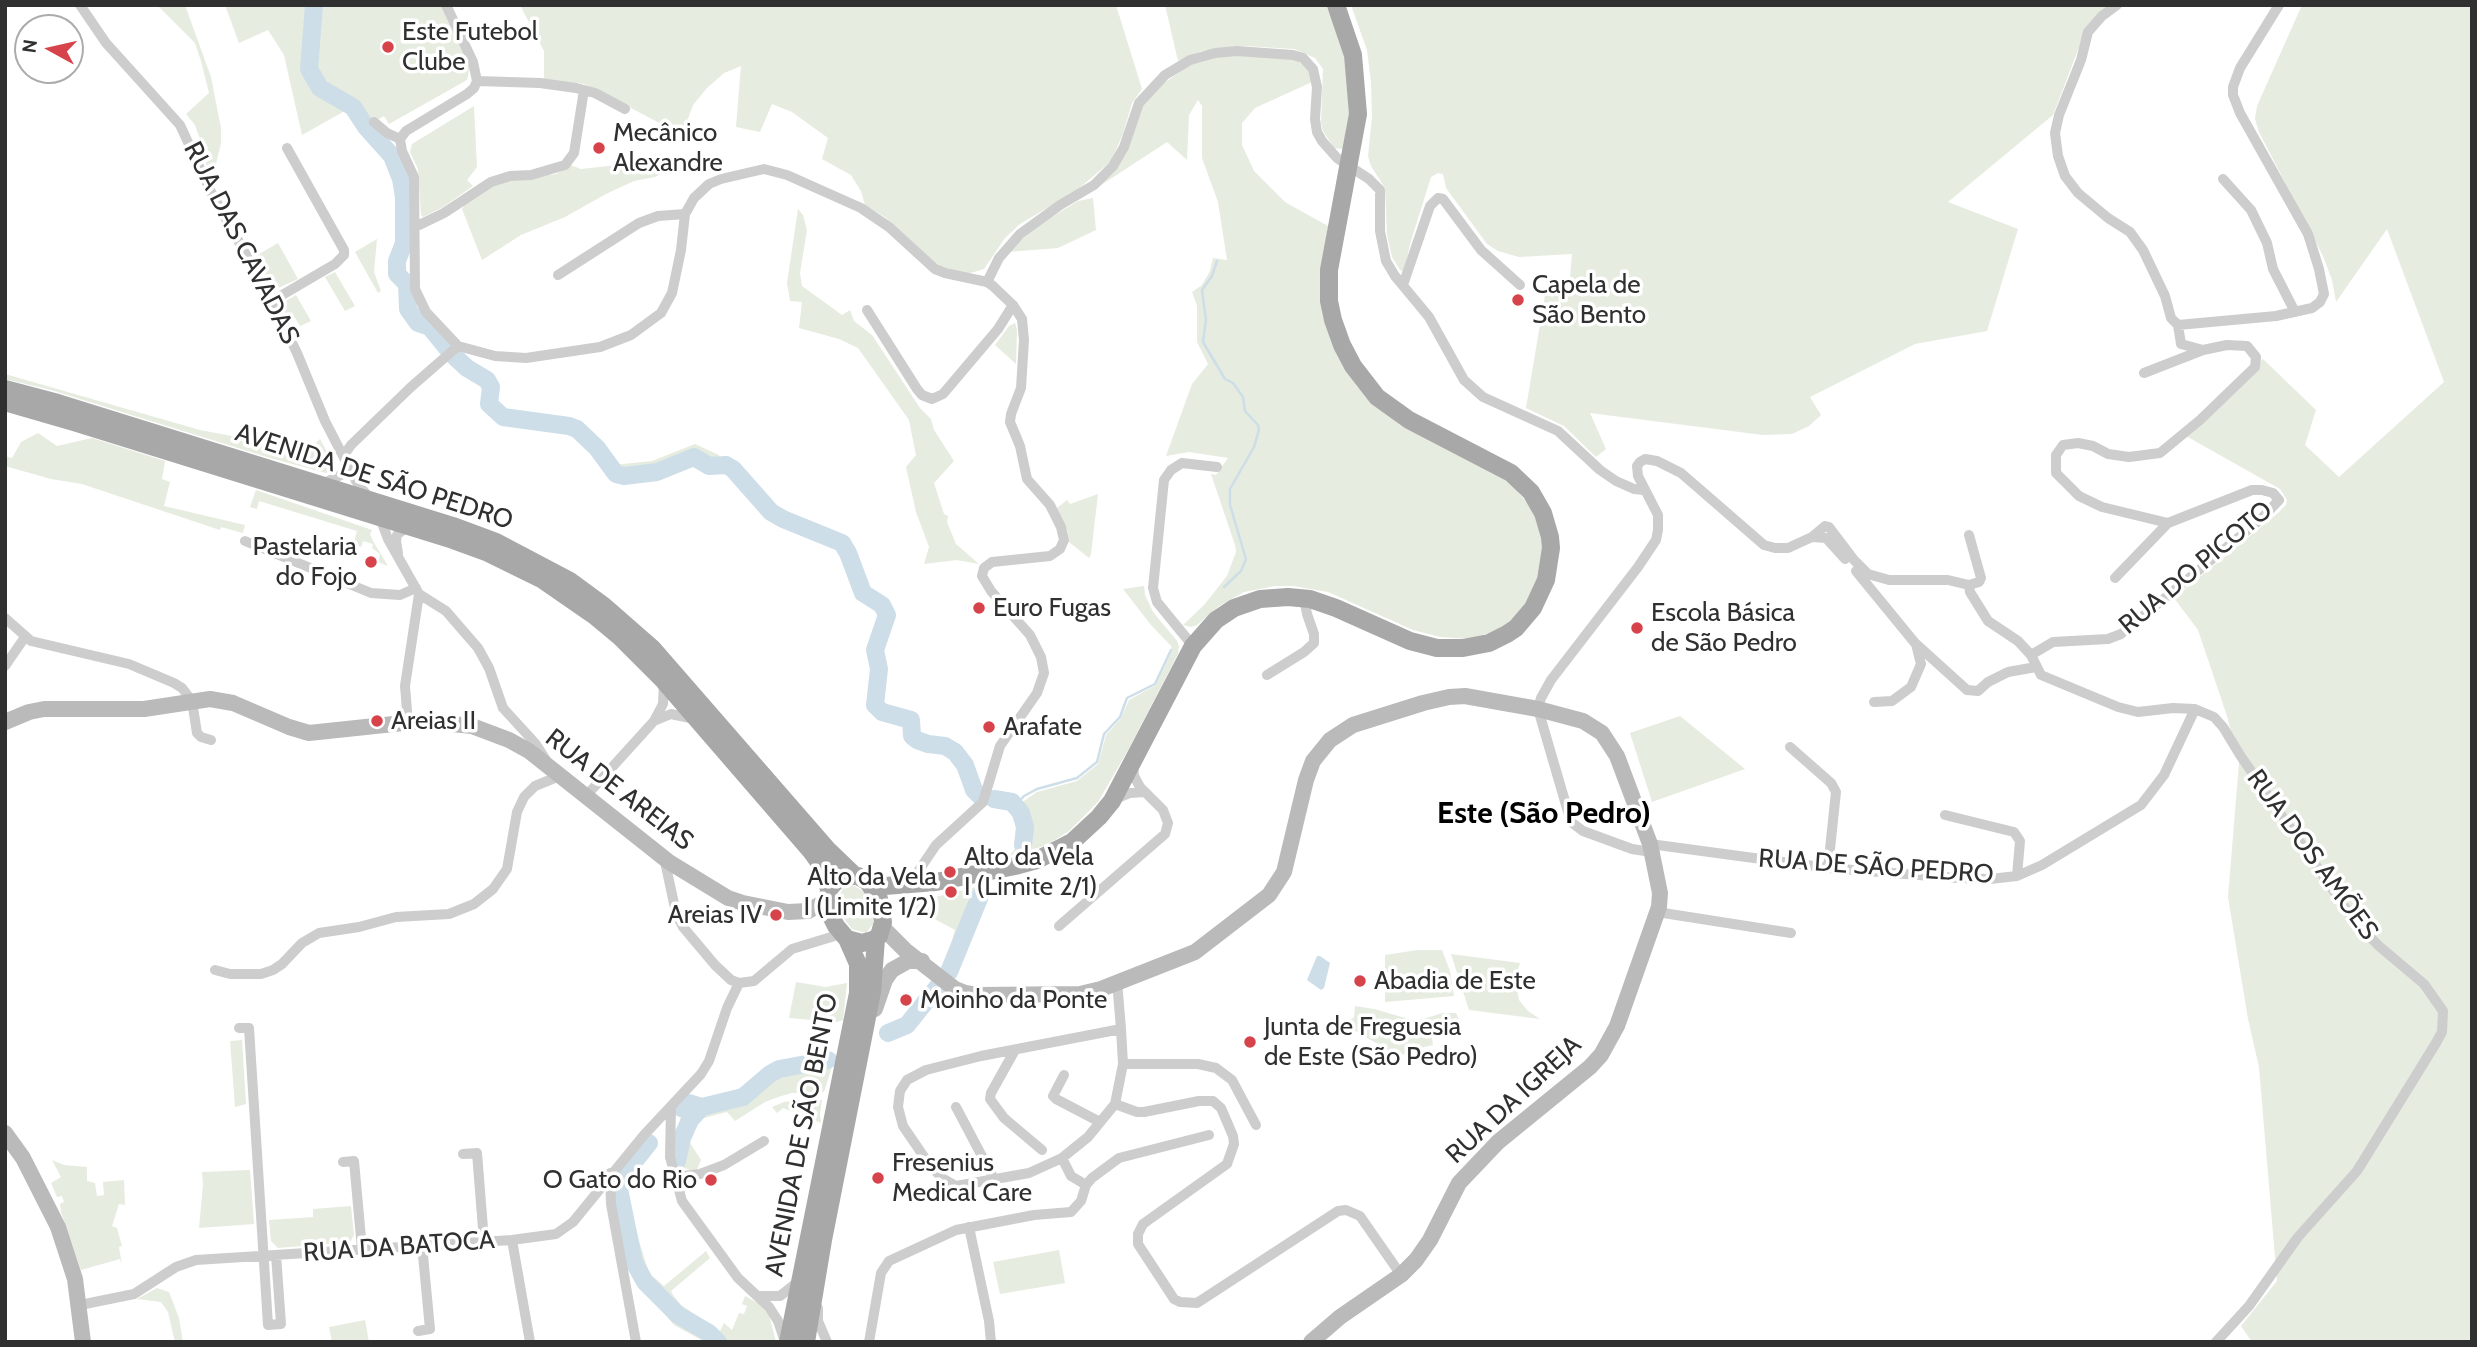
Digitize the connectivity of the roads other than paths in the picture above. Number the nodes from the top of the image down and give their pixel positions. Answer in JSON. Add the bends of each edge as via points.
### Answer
{"nodes":[{"id":1,"x":80,"y":5,"type":"edge"},
{"id":2,"x":446,"y":5,"type":"edge"},
{"id":3,"x":1336,"y":5,"type":"edge"},
{"id":4,"x":2117,"y":5,"type":"edge"},
{"id":5,"x":2279,"y":5,"type":"edge"},
{"id":6,"x":477,"y":80,"type":"junction"},
{"id":7,"x":584,"y":90,"type":"junction"},
{"id":8,"x":625,"y":109,"type":"dead end"},
{"id":9,"x":374,"y":122,"type":"dead end"},
{"id":10,"x":400,"y":139,"type":"junction"},
{"id":11,"x":287,"y":148,"type":"dead end"},
{"id":12,"x":1349,"y":167,"type":"junction"},
{"id":13,"x":2223,"y":179,"type":"dead end"},
{"id":14,"x":685,"y":214,"type":"junction"},
{"id":15,"x":415,"y":227,"type":"junction"},
{"id":16,"x":558,"y":275,"type":"dead end"},
{"id":17,"x":987,"y":282,"type":"junction"},
{"id":18,"x":1403,"y":285,"type":"junction"},
{"id":19,"x":1520,"y":285,"type":"dead end"},
{"id":20,"x":272,"y":301,"type":"junction"},
{"id":21,"x":1013,"y":305,"type":"junction"},
{"id":22,"x":867,"y":310,"type":"dead end"},
{"id":23,"x":2295,"y":312,"type":"junction"},
{"id":24,"x":2178,"y":325,"type":"junction"},
{"id":25,"x":458,"y":346,"type":"junction"},
{"id":26,"x":2203,"y":350,"type":"junction"},
{"id":27,"x":2144,"y":373,"type":"dead end"},
{"id":28,"x":5,"y":389,"type":"edge"},
{"id":29,"x":5,"y":402,"type":"edge"},
{"id":30,"x":346,"y":459,"type":"junction"},
{"id":31,"x":1217,"y":467,"type":"dead end"},
{"id":32,"x":318,"y":485,"type":"junction"},
{"id":33,"x":1644,"y":490,"type":"junction"},
{"id":34,"x":373,"y":509,"type":"junction"},
{"id":35,"x":2168,"y":523,"type":"junction"},
{"id":36,"x":412,"y":527,"type":"junction"},
{"id":37,"x":1969,"y":536,"type":"dead end"},
{"id":38,"x":1812,"y":537,"type":"junction"},
{"id":39,"x":245,"y":541,"type":"dead end"},
{"id":40,"x":398,"y":556,"type":"junction"},
{"id":41,"x":2115,"y":578,"type":"dead end"},
{"id":42,"x":1969,"y":585,"type":"junction"},
{"id":43,"x":418,"y":591,"type":"junction"},
{"id":44,"x":1304,"y":598,"type":"junction"},
{"id":45,"x":5,"y":618,"type":"edge"},
{"id":46,"x":25,"y":637,"type":"junction"},
{"id":47,"x":1915,"y":643,"type":"junction"},
{"id":48,"x":1193,"y":646,"type":"junction"},
{"id":49,"x":2031,"y":655,"type":"junction"},
{"id":50,"x":5,"y":666,"type":"edge"},
{"id":51,"x":2036,"y":667,"type":"junction"},
{"id":52,"x":1267,"y":675,"type":"dead end"},
{"id":53,"x":664,"y":681,"type":"junction"},
{"id":54,"x":192,"y":701,"type":"junction"},
{"id":55,"x":1874,"y":702,"type":"dead end"},
{"id":56,"x":1538,"y":709,"type":"junction"},
{"id":57,"x":2195,"y":709,"type":"junction"},
{"id":58,"x":697,"y":719,"type":"junction"},
{"id":59,"x":654,"y":721,"type":"junction"},
{"id":60,"x":5,"y":722,"type":"edge"},
{"id":61,"x":408,"y":723,"type":"junction"},
{"id":62,"x":211,"y":740,"type":"dead end"},
{"id":63,"x":1790,"y":747,"type":"dead end"},
{"id":64,"x":548,"y":763,"type":"junction"},
{"id":65,"x":562,"y":775,"type":"junction"},
{"id":66,"x":1129,"y":778,"type":"junction"},
{"id":67,"x":586,"y":796,"type":"junction"},
{"id":68,"x":1945,"y":816,"type":"dead end"},
{"id":69,"x":1651,"y":848,"type":"junction"},
{"id":70,"x":664,"y":857,"type":"junction"},
{"id":71,"x":1828,"y":868,"type":"junction"},
{"id":72,"x":854,"y":875,"type":"junction"},
{"id":73,"x":2017,"y":876,"type":"junction"},
{"id":74,"x":872,"y":887,"type":"junction"},
{"id":75,"x":905,"y":892,"type":"junction"},
{"id":76,"x":829,"y":895,"type":"junction"},
{"id":77,"x":788,"y":912,"type":"junction"},
{"id":78,"x":1657,"y":912,"type":"junction"},
{"id":79,"x":881,"y":926,"type":"junction"},
{"id":80,"x":1059,"y":926,"type":"dead end"},
{"id":81,"x":841,"y":933,"type":"junction"},
{"id":82,"x":1791,"y":933,"type":"dead end"},
{"id":83,"x":922,"y":961,"type":"junction"},
{"id":84,"x":215,"y":970,"type":"dead end"},
{"id":85,"x":1117,"y":982,"type":"junction"},
{"id":86,"x":739,"y":983,"type":"junction"},
{"id":87,"x":239,"y":1028,"type":"dead end"},
{"id":88,"x":1121,"y":1029,"type":"junction"},
{"id":89,"x":1015,"y":1050,"type":"junction"},
{"id":90,"x":861,"y":1051,"type":"junction"},
{"id":91,"x":1124,"y":1064,"type":"junction"},
{"id":92,"x":1064,"y":1075,"type":"dead end"},
{"id":93,"x":1115,"y":1104,"type":"junction"},
{"id":94,"x":671,"y":1107,"type":"junction"},
{"id":95,"x":956,"y":1107,"type":"dead end"},
{"id":96,"x":1100,"y":1122,"type":"junction"},
{"id":97,"x":1256,"y":1125,"type":"dead end"},
{"id":98,"x":5,"y":1133,"type":"edge"},
{"id":99,"x":1209,"y":1135,"type":"dead end"},
{"id":100,"x":764,"y":1141,"type":"dead end"},
{"id":101,"x":1042,"y":1150,"type":"dead end"},
{"id":102,"x":463,"y":1154,"type":"dead end"},
{"id":103,"x":1062,"y":1158,"type":"junction"},
{"id":104,"x":343,"y":1162,"type":"dead end"},
{"id":105,"x":610,"y":1173,"type":"junction"},
{"id":106,"x":674,"y":1177,"type":"junction"},
{"id":107,"x":994,"y":1179,"type":"junction"},
{"id":108,"x":1086,"y":1185,"type":"junction"},
{"id":109,"x":595,"y":1195,"type":"junction"},
{"id":110,"x":611,"y":1204,"type":"junction"},
{"id":111,"x":969,"y":1227,"type":"junction"},
{"id":112,"x":512,"y":1240,"type":"junction"},
{"id":113,"x":484,"y":1241,"type":"junction"},
{"id":114,"x":422,"y":1245,"type":"junction"},
{"id":115,"x":362,"y":1249,"type":"junction"},
{"id":116,"x":276,"y":1255,"type":"junction"},
{"id":117,"x":264,"y":1256,"type":"junction"},
{"id":118,"x":1401,"y":1275,"type":"junction"},
{"id":119,"x":801,"y":1279,"type":"junction"},
{"id":120,"x":816,"y":1291,"type":"junction"},
{"id":121,"x":759,"y":1296,"type":"junction"},
{"id":122,"x":80,"y":1305,"type":"junction"},
{"id":123,"x":418,"y":1331,"type":"dead end"},
{"id":124,"x":83,"y":1342,"type":"edge"},
{"id":125,"x":530,"y":1342,"type":"edge"},
{"id":126,"x":636,"y":1342,"type":"edge"},
{"id":127,"x":787,"y":1342,"type":"edge"},
{"id":128,"x":806,"y":1342,"type":"edge"},
{"id":129,"x":827,"y":1342,"type":"edge"},
{"id":130,"x":869,"y":1342,"type":"edge"},
{"id":131,"x":991,"y":1342,"type":"edge"},
{"id":132,"x":1311,"y":1342,"type":"edge"},
{"id":133,"x":2216,"y":1342,"type":"edge"}],
"edges":[{"from":1,"to":20,"type":"street","name":"RUA DAS CAVADAS","via":[[106,43],[180,125],[211,192]]},
{"from":2,"to":6,"type":"street"},
{"from":3,"to":12,"type":"main road","via":[[1355,68],[1358,114]]},
{"from":4,"to":24,"type":"street","via":[[2088,32],[2059,115],[2055,133],[2058,156],[2078,193],[2130,232],[2143,250]]},
{"from":5,"to":23,"type":"street","via":[[2239,68],[2233,87],[2235,103],[2308,234],[2319,269],[2324,294],[2320,302]]},
{"from":6,"to":7,"type":"street"},
{"from":6,"to":10,"type":"street","via":[[474,89]]},
{"from":7,"to":8,"type":"street"},
{"from":7,"to":15,"type":"street","via":[[574,152],[565,165],[491,182]]},
{"from":9,"to":10,"type":"street"},
{"from":10,"to":15,"type":"street","via":[[414,177]]},
{"from":11,"to":20,"type":"street","via":[[343,244],[344,255]]},
{"from":12,"to":17,"type":"street","via":[[1317,132],[1315,76],[1303,58],[1237,51],[1205,55],[1178,66],[1152,87],[1135,110],[1113,166],[1020,234],[999,258]]},
{"from":12,"to":18,"type":"street","via":[[1380,190],[1382,247]]},
{"from":12,"to":44,"type":"main road","via":[[1328,285],[1342,345],[1365,383],[1392,409],[1493,463],[1531,492],[1550,537],[1550,558],[1540,594],[1516,628],[1489,643],[1463,648],[1410,641]]},
{"from":13,"to":23,"type":"street","via":[[2252,211]]},
{"from":14,"to":16,"type":"street","via":[[639,223]]},
{"from":14,"to":17,"type":"street","via":[[709,184],[754,170],[774,171],[861,208],[935,269]]},
{"from":14,"to":25,"type":"street","via":[[672,293],[661,313],[638,331],[600,347],[526,358]]},
{"from":15,"to":25,"type":"street","via":[[414,276],[419,301]]},
{"from":17,"to":21,"type":"street"},
{"from":18,"to":19,"type":"street","via":[[1430,206],[1437,198],[1443,199],[1481,250]]},
{"from":18,"to":33,"type":"street","via":[[1429,317],[1474,391],[1558,431],[1600,470]]},
{"from":20,"to":30,"type":"street","name":"RUA DAS CAVADAS"},
{"from":21,"to":22,"type":"street","via":[[943,394],[932,399],[917,389]]},
{"from":21,"to":75,"type":"street","via":[[1022,319],[1024,341],[1021,388],[1011,426],[1027,479],[1050,505],[1064,540],[1050,556],[992,562],[982,576],[1030,635],[1044,673],[1037,693],[1000,746],[983,802],[936,845]]},
{"from":23,"to":24,"type":"street"},
{"from":24,"to":26,"type":"street","via":[[2181,344]]},
{"from":25,"to":30,"type":"street","via":[[351,445]]},
{"from":26,"to":27,"type":"street"},
{"from":26,"to":35,"type":"street","name":"RUA DO PICOTO","via":[[2247,346],[2256,357],[2255,367],[2160,453],[2129,457],[2078,443],[2063,445],[2056,455],[2056,473],[2079,496],[2102,507]]},
{"from":28,"to":32,"type":"main road","name":"AVENIDA DE SÃO PEDRO"},
{"from":29,"to":34,"type":"main road","name":"AVENIDA DE SÃO PEDRO"},
{"from":30,"to":32,"type":"street","via":[[338,478]]},
{"from":30,"to":34,"type":"street","name":"RUA DAS CAVADAS"},
{"from":31,"to":48,"type":"street","via":[[1182,463],[1164,480],[1153,588],[1157,602]]},
{"from":32,"to":34,"type":"main road","name":"AVENIDA DE SÃO PEDRO"},
{"from":33,"to":38,"type":"street","via":[[1637,466],[1645,459],[1657,461],[1681,473],[1764,545],[1788,548]]},
{"from":33,"to":56,"type":"street","via":[[1658,515],[1656,540],[1551,680]]},
{"from":34,"to":36,"type":"main road","name":"AVENIDA DE SÃO PEDRO"},
{"from":34,"to":40,"type":"street","name":"RUA DAS CAVADAS"},
{"from":34,"to":72,"type":"main road","name":"AVENIDA DE SÃO PEDRO","via":[[453,526],[496,542],[570,581],[604,606],[652,648]]},
{"from":35,"to":41,"type":"street"},
{"from":35,"to":49,"type":"street","name":"RUA DO PICOTO","via":[[2252,490],[2273,494],[2279,500],[2122,634],[2053,642]]},
{"from":36,"to":40,"type":"street","via":[[397,535]]},
{"from":36,"to":53,"type":"main road","name":"AVENIDA DE SÃO PEDRO","via":[[486,552],[543,580],[603,622]]},
{"from":37,"to":42,"type":"street","via":[[1981,578]]},
{"from":38,"to":42,"type":"street","via":[[1829,527],[1868,573],[1889,580],[1948,580]]},
{"from":38,"to":47,"type":"street","via":[[1832,543]]},
{"from":39,"to":43,"type":"street","via":[[371,593]]},
{"from":40,"to":43,"type":"street","name":"RUA DAS CAVADAS"},
{"from":42,"to":49,"type":"street","via":[[1988,621]]},
{"from":43,"to":61,"type":"street","via":[[405,686]]},
{"from":43,"to":64,"type":"street","via":[[446,611],[478,649],[503,708]]},
{"from":44,"to":48,"type":"main road","via":[[1260,599],[1234,608]]},
{"from":44,"to":52,"type":"street","via":[[1314,643]]},
{"from":45,"to":46,"type":"street"},
{"from":46,"to":50,"type":"street"},
{"from":46,"to":54,"type":"street","via":[[143,669],[182,688]]},
{"from":47,"to":51,"type":"street","via":[[1972,691],[2008,672]]},
{"from":47,"to":55,"type":"street","via":[[1922,664],[1911,688],[1892,701]]},
{"from":48,"to":66,"type":"main road"},
{"from":49,"to":51,"type":"street"},
{"from":51,"to":57,"type":"street","via":[[2053,682],[2128,710]]},
{"from":53,"to":58,"type":"main road","name":"AVENIDA DE SÃO PEDRO"},
{"from":53,"to":59,"type":"street","via":[[663,704]]},
{"from":54,"to":60,"type":"street","name":"RUA DE AREIAS","via":[[144,709],[44,709]]},
{"from":54,"to":61,"type":"street","name":"RUA DE AREIAS","via":[[233,703],[309,733]]},
{"from":54,"to":62,"type":"street","via":[[197,733]]},
{"from":56,"to":69,"type":"street","name":"RUA DA IGREJA","via":[[1594,726],[1611,743]]},
{"from":56,"to":69,"type":"street","name":"RUA DE SÃO PEDRO","via":[[1570,822],[1632,849]]},
{"from":56,"to":85,"type":"street","name":"RUA DA IGREJA","via":[[1478,697],[1449,697],[1353,725],[1330,740],[1313,761],[1284,872],[1269,895],[1195,952]]},
{"from":57,"to":73,"type":"street","name":"RUA DE SÃO PEDRO","via":[[2164,775],[2141,805]]},
{"from":57,"to":133,"type":"street","name":"RUA DOS AMÕES","via":[[2223,727],[2355,922],[2424,984],[2436,999],[2444,1022],[2436,1043],[2357,1171],[2292,1244],[2249,1306]]},
{"from":58,"to":59,"type":"street","via":[[671,714]]},
{"from":58,"to":76,"type":"main road","name":"AVENIDA DE SÃO PEDRO","via":[[811,851],[824,872]]},
{"from":59,"to":67,"type":"street"},
{"from":61,"to":64,"type":"street","name":"RUA DE AREIAS","via":[[472,726],[509,740]]},
{"from":63,"to":71,"type":"street","via":[[1836,792]]},
{"from":64,"to":65,"type":"street","name":"RUA DE AREIAS"},
{"from":65,"to":67,"type":"street","name":"RUA DE AREIAS"},
{"from":65,"to":84,"type":"street","via":[[535,786],[524,797],[507,869],[494,889],[474,904],[450,914],[396,917],[319,933],[282,964],[261,974]]},
{"from":66,"to":75,"type":"main road","via":[[1099,817],[1057,851],[1015,866]]},
{"from":66,"to":80,"type":"street","via":[[1163,810],[1166,834]]},
{"from":67,"to":70,"type":"street","name":"RUA DE AREIAS"},
{"from":68,"to":73,"type":"street","via":[[2014,832],[2020,841]]},
{"from":69,"to":71,"type":"street","name":"RUA DE SÃO PEDRO"},
{"from":69,"to":78,"type":"street","name":"RUA DA IGREJA","via":[[1660,893]]},
{"from":70,"to":77,"type":"street","name":"RUA DE AREIAS","via":[[727,898]]},
{"from":70,"to":86,"type":"street","via":[[683,927],[715,965]]},
{"from":71,"to":73,"type":"street","name":"RUA DE SÃO PEDRO","via":[[1957,878]]},
{"from":72,"to":74,"type":"main road","name":"AVENIDA DE SÃO PEDRO"},
{"from":72,"to":76,"type":"main road","via":[[841,877]]},
{"from":74,"to":75,"type":"main road"},
{"from":74,"to":79,"type":"main road"},
{"from":75,"to":79,"type":"main road"},
{"from":76,"to":77,"type":"street","name":"RUA DE AREIAS","via":[[808,911]]},
{"from":76,"to":81,"type":"main road","name":"AVENIDA DE SÃO PEDRO"},
{"from":77,"to":81,"type":"street","name":"RUA DE AREIAS"},
{"from":78,"to":82,"type":"street"},
{"from":78,"to":118,"type":"street","name":"RUA DA IGREJA","via":[[1622,1015],[1601,1055],[1478,1162],[1459,1183],[1423,1250]]},
{"from":79,"to":81,"type":"main road","via":[[862,943]]},
{"from":79,"to":83,"type":"street","name":"RUA DA IGREJA","via":[[886,944]]},
{"from":79,"to":90,"type":"main road","name":"AVENIDA DE SÃO BENTO"},
{"from":81,"to":86,"type":"street","via":[[792,949],[760,978]]},
{"from":81,"to":119,"type":"main road","name":"AVENIDA DE SÃO BENTO","via":[[858,966],[858,993]]},
{"from":83,"to":85,"type":"street","name":"RUA DA IGREJA","via":[[956,989],[978,995],[1080,994]]},
{"from":83,"to":90,"type":"street","via":[[901,963],[887,975]]},
{"from":85,"to":88,"type":"street"},
{"from":86,"to":94,"type":"street","name":"RUA DA BATOCA","via":[[709,1061]]},
{"from":87,"to":117,"type":"street","via":[[249,1028]]},
{"from":88,"to":89,"type":"street"},
{"from":88,"to":91,"type":"street"},
{"from":89,"to":101,"type":"street","via":[[990,1100]]},
{"from":89,"to":107,"type":"street","via":[[926,1070],[907,1080],[900,1091],[903,1126],[942,1178],[956,1186]]},
{"from":90,"to":120,"type":"main road","name":"AVENIDA DE SÃO BENTO"},
{"from":91,"to":93,"type":"street"},
{"from":91,"to":97,"type":"street","via":[[1216,1068],[1232,1080]]},
{"from":92,"to":96,"type":"street","via":[[1056,1099]]},
{"from":93,"to":96,"type":"street"},
{"from":93,"to":118,"type":"street","via":[[1144,1112],[1213,1101],[1233,1136],[1227,1164],[1140,1228],[1139,1244],[1174,1299],[1197,1303],[1346,1210],[1360,1216]]},
{"from":94,"to":105,"type":"street","name":"RUA DA BATOCA"},
{"from":94,"to":106,"type":"street"},
{"from":95,"to":107,"type":"street"},
{"from":96,"to":103,"type":"street"},
{"from":98,"to":122,"type":"street","via":[[58,1227]]},
{"from":99,"to":108,"type":"street","via":[[1119,1158]]},
{"from":100,"to":106,"type":"street","via":[[724,1165]]},
{"from":102,"to":113,"type":"street","via":[[478,1153]]},
{"from":103,"to":107,"type":"street","via":[[1030,1173]]},
{"from":103,"to":108,"type":"street","via":[[1071,1176]]},
{"from":104,"to":115,"type":"street","via":[[354,1161]]},
{"from":105,"to":109,"type":"street","name":"RUA DA BATOCA"},
{"from":105,"to":110,"type":"street"},
{"from":106,"to":121,"type":"street","via":[[682,1201],[706,1236],[744,1286]]},
{"from":108,"to":111,"type":"street","via":[[1071,1212]]},
{"from":109,"to":110,"type":"street"},
{"from":109,"to":112,"type":"street","name":"RUA DA BATOCA","via":[[573,1222],[556,1234]]},
{"from":110,"to":126,"type":"street"},
{"from":111,"to":130,"type":"street","via":[[889,1261],[881,1273]]},
{"from":111,"to":131,"type":"street"},
{"from":112,"to":113,"type":"street","name":"RUA DA BATOCA"},
{"from":112,"to":125,"type":"street"},
{"from":113,"to":114,"type":"street","name":"RUA DA BATOCA"},
{"from":114,"to":115,"type":"street","name":"RUA DA BATOCA"},
{"from":114,"to":123,"type":"street","via":[[430,1329]]},
{"from":115,"to":116,"type":"street","name":"RUA DA BATOCA"},
{"from":116,"to":117,"type":"street","name":"RUA DA BATOCA"},
{"from":116,"to":117,"type":"street","via":[[281,1324],[268,1325]]},
{"from":117,"to":122,"type":"street","name":"RUA DA BATOCA","via":[[188,1262],[134,1294]]},
{"from":118,"to":132,"type":"street","name":"RUA DA IGREJA"},
{"from":119,"to":121,"type":"street","via":[[780,1296]]},
{"from":119,"to":127,"type":"main road","name":"AVENIDA DE SÃO BENTO"},
{"from":120,"to":128,"type":"main road","name":"AVENIDA DE SÃO BENTO"},
{"from":120,"to":129,"type":"street","via":[[818,1321]]},
{"from":121,"to":127,"type":"street"},
{"from":122,"to":124,"type":"street"}]}
